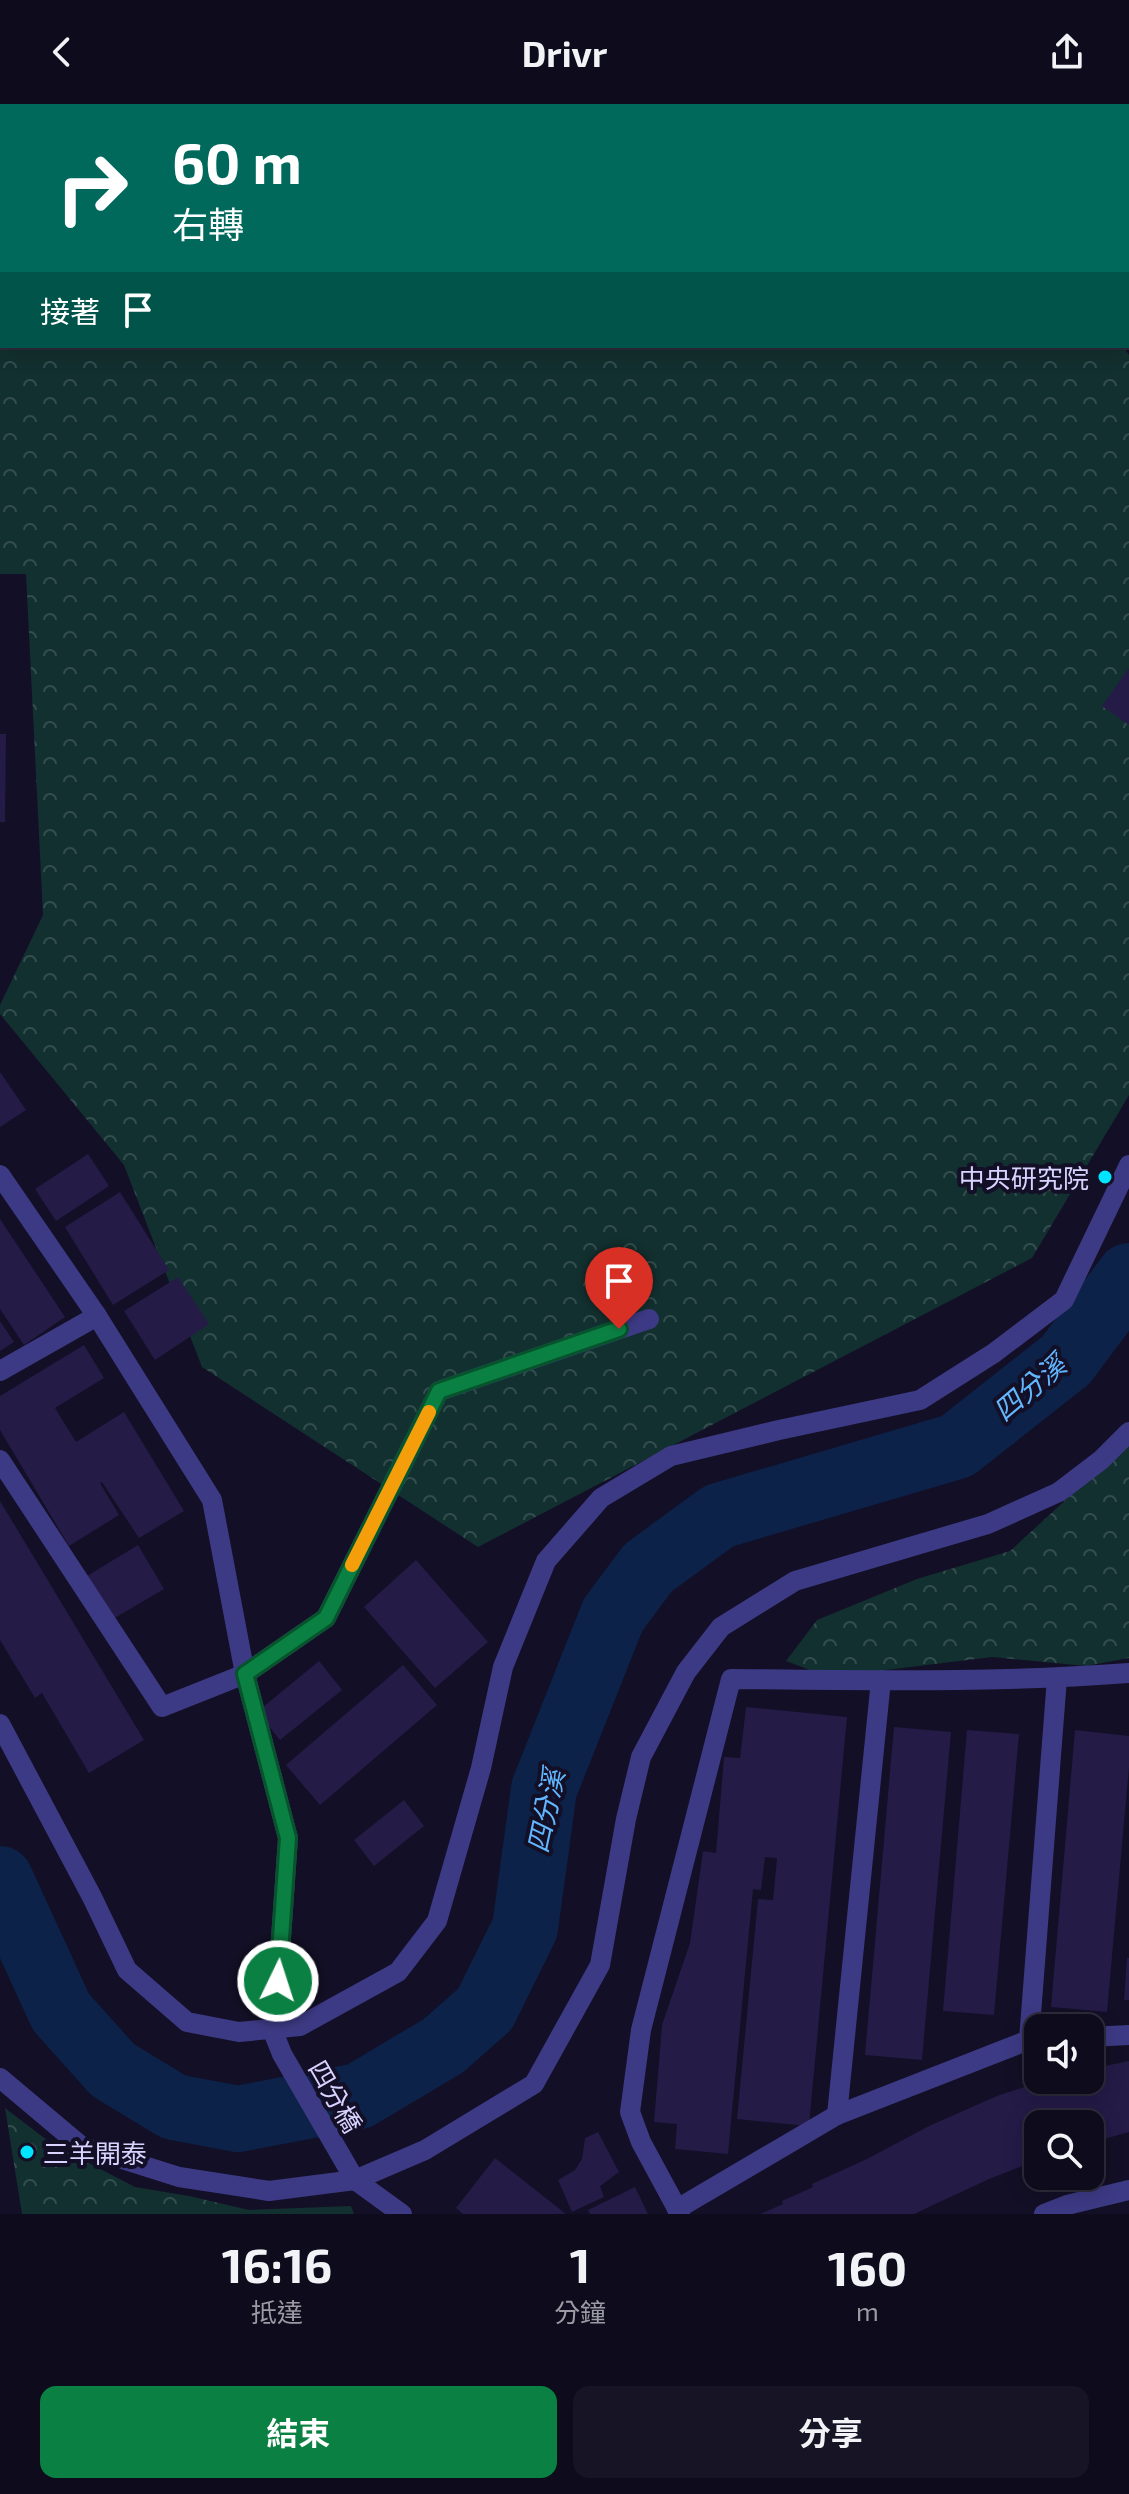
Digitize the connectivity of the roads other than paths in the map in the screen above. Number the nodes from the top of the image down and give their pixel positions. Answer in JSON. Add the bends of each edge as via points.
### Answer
{"nodes":[{"id":1,"x":1129,"y":1165,"type":"edge"},
{"id":2,"x":0,"y":1175,"type":"edge"},
{"id":3,"x":97,"y":1316,"type":"junction"},
{"id":4,"x":649,"y":1319,"type":"dead end"},
{"id":5,"x":0,"y":1371,"type":"edge"},
{"id":6,"x":1129,"y":1432,"type":"edge"},
{"id":7,"x":0,"y":1460,"type":"edge"},
{"id":8,"x":1129,"y":1673,"type":"edge"},
{"id":9,"x":245,"y":1674,"type":"junction"},
{"id":10,"x":1057,"y":1678,"type":"junction"},
{"id":11,"x":881,"y":1680,"type":"junction"},
{"id":12,"x":0,"y":1724,"type":"edge"},
{"id":13,"x":1036,"y":2014,"type":"edge"},
{"id":14,"x":272,"y":2029,"type":"junction"},
{"id":15,"x":1129,"y":2035,"type":"edge"},
{"id":16,"x":1104,"y":2036,"type":"edge"},
{"id":17,"x":1024,"y":2044,"type":"edge"},
{"id":18,"x":0,"y":2078,"type":"edge"},
{"id":19,"x":837,"y":2115,"type":"junction"},
{"id":20,"x":351,"y":2172,"type":"junction"},
{"id":21,"x":1129,"y":2190,"type":"edge"},
{"id":22,"x":679,"y":2212,"type":"edge"},
{"id":23,"x":402,"y":2214,"type":"edge"},
{"id":24,"x":1044,"y":2214,"type":"edge"}],
"edges":[{"from":1,"to":14,"type":"street","via":[[1064,1300],[920,1400],[671,1456],[601,1498],[546,1561],[503,1667],[481,1768],[437,1921],[398,1972],[300,2026]]},
{"from":2,"to":3,"type":"street"},
{"from":3,"to":5,"type":"street"},
{"from":3,"to":9,"type":"street","via":[[212,1500]]},
{"from":4,"to":9,"type":"street","via":[[439,1391],[326,1618]]},
{"from":6,"to":20,"type":"street","via":[[1059,1492],[988,1524],[795,1581],[721,1627],[686,1672],[641,1757],[600,1965],[534,2084],[425,2150]]},
{"from":7,"to":9,"type":"street","via":[[162,1707]]},
{"from":8,"to":10,"type":"street"},
{"from":9,"to":14,"type":"street","via":[[288,1838]]},
{"from":10,"to":11,"type":"street"},
{"from":10,"to":13,"type":"street"},
{"from":11,"to":19,"type":"street"},
{"from":11,"to":22,"type":"street","via":[[731,1679],[641,2030],[630,2112]]},
{"from":12,"to":14,"type":"street","via":[[127,1970],[187,2022],[239,2032]]},
{"from":14,"to":20,"type":"street","name":"四分橋"},
{"from":15,"to":16,"type":"street"},
{"from":17,"to":19,"type":"street"},
{"from":18,"to":20,"type":"street","via":[[81,2146],[179,2177],[269,2191]]},
{"from":19,"to":22,"type":"street"},
{"from":20,"to":23,"type":"street"},
{"from":21,"to":24,"type":"street"}]}
